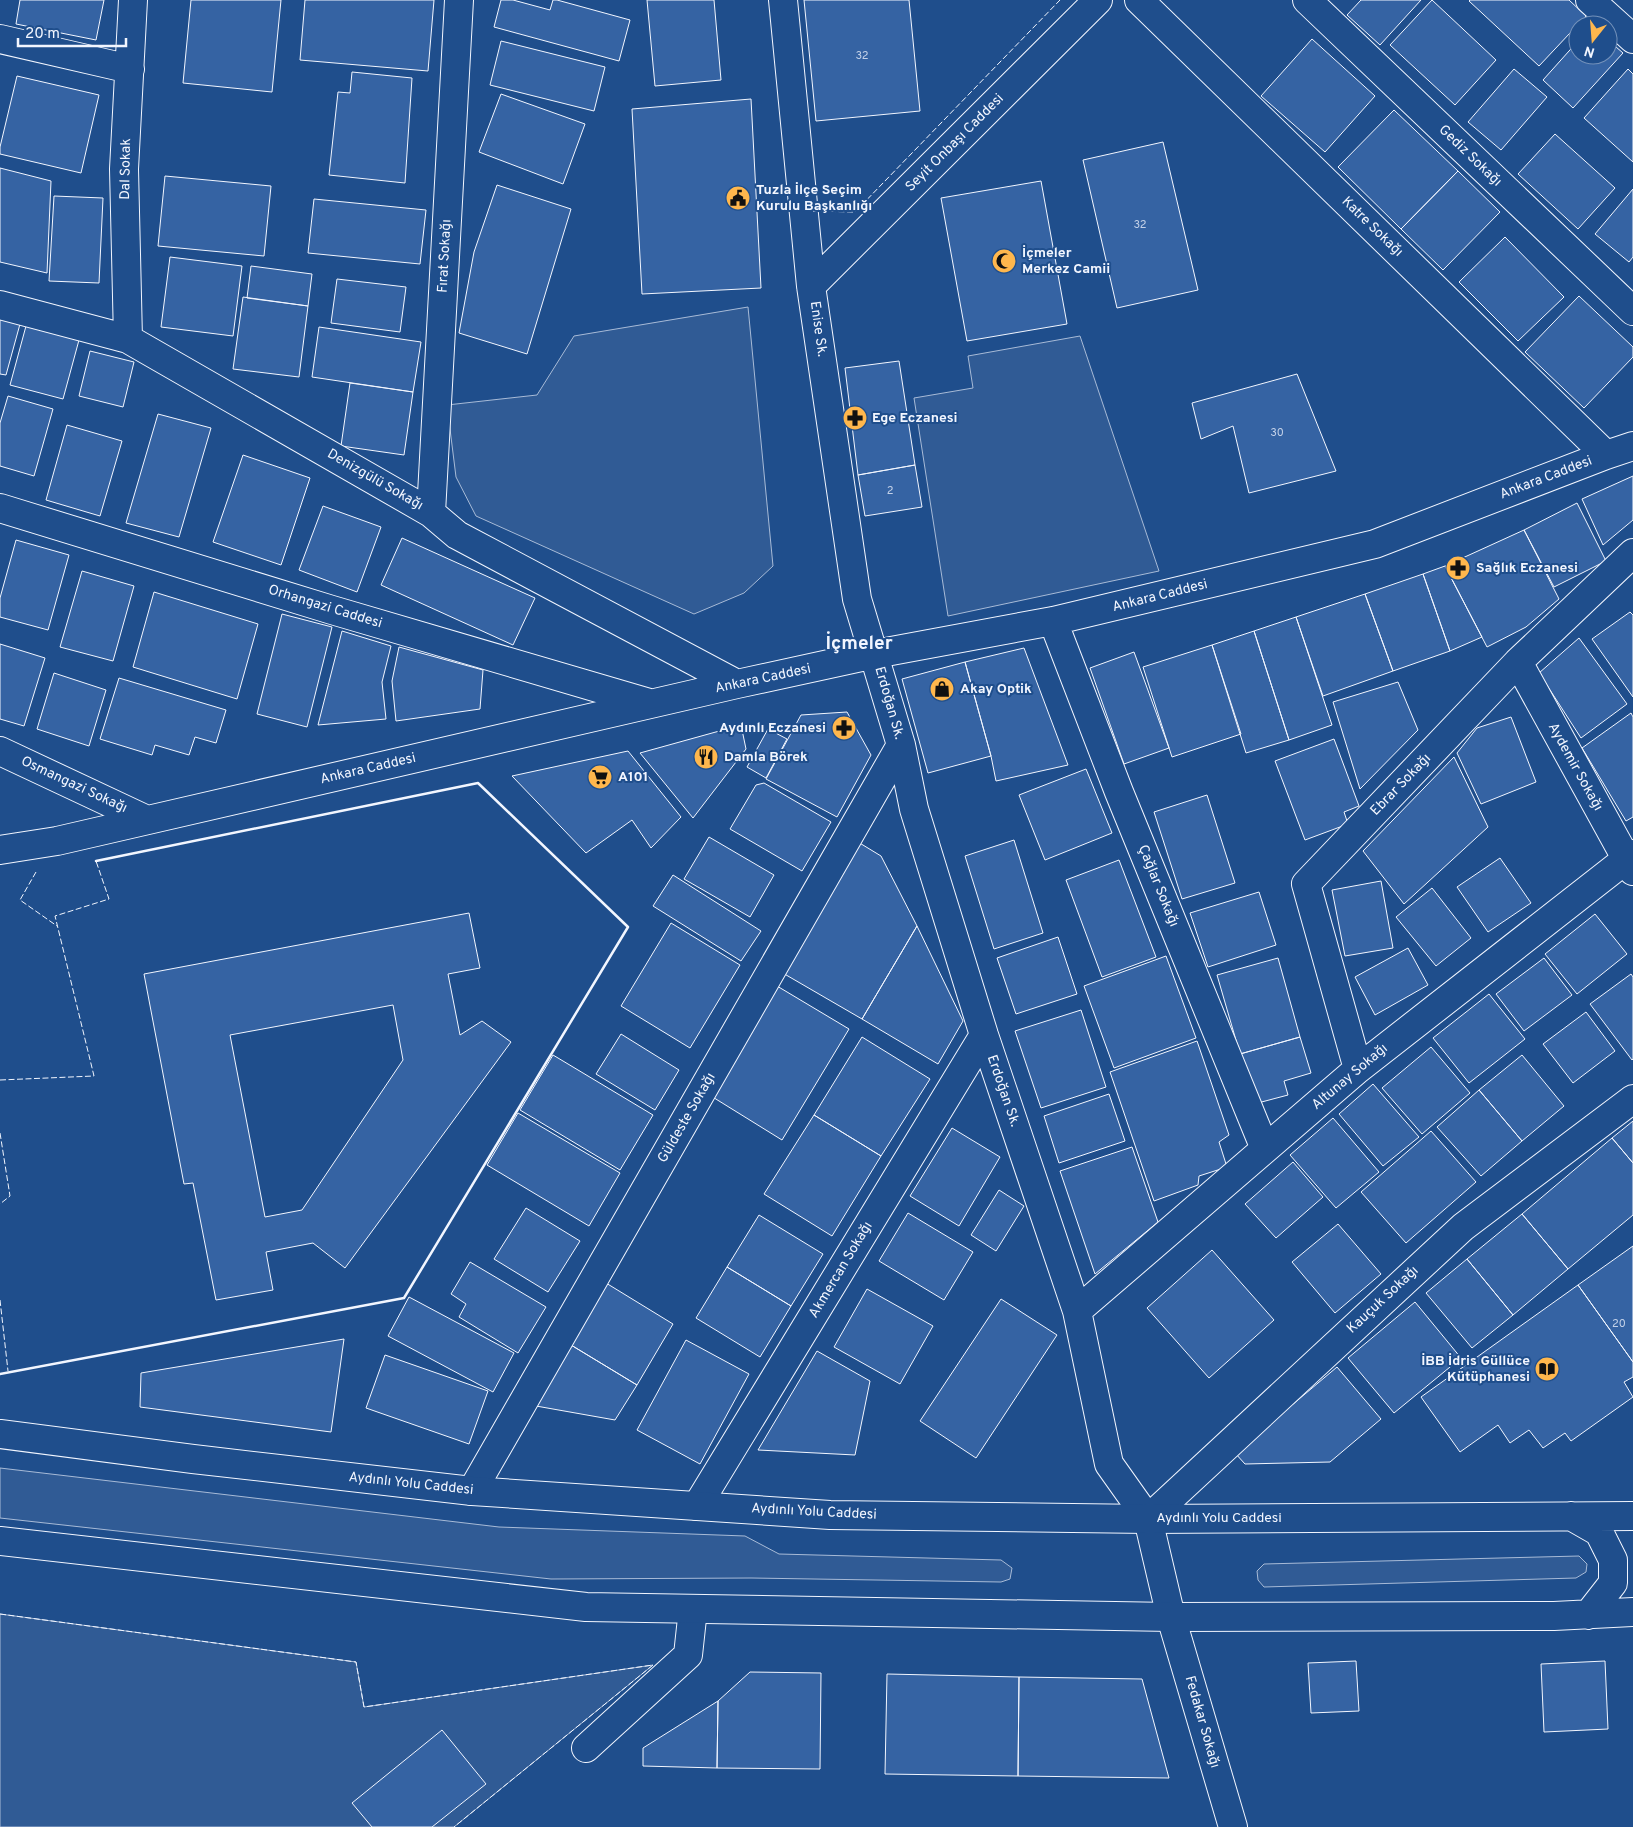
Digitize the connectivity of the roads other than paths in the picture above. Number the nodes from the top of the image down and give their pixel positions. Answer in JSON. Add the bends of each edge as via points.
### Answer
{"nodes":[{"id":1,"x":133,"y":0,"type":"edge"},
{"id":2,"x":459,"y":0,"type":"edge"},
{"id":3,"x":783,"y":0,"type":"edge"},
{"id":4,"x":1098,"y":0,"type":"edge"},
{"id":5,"x":1139,"y":0,"type":"edge"},
{"id":6,"x":1307,"y":0,"type":"edge"},
{"id":7,"x":1590,"y":0,"type":"edge"},
{"id":8,"x":0,"y":39,"type":"edge"},
{"id":9,"x":1633,"y":39,"type":"edge"},
{"id":10,"x":130,"y":69,"type":"junction"},
{"id":11,"x":812,"y":286,"type":"junction"},
{"id":12,"x":0,"y":305,"type":"edge"},
{"id":13,"x":1633,"y":311,"type":"edge"},
{"id":14,"x":128,"y":339,"type":"junction"},
{"id":15,"x":1633,"y":446,"type":"edge"},
{"id":16,"x":1606,"y":454,"type":"junction"},
{"id":17,"x":0,"y":508,"type":"edge"},
{"id":18,"x":431,"y":513,"type":"junction"},
{"id":19,"x":1629,"y":567,"type":"edge"},
{"id":20,"x":1053,"y":621,"type":"junction"},
{"id":21,"x":875,"y":654,"type":"junction"},
{"id":22,"x":1518,"y":662,"type":"junction"},
{"id":23,"x":737,"y":684,"type":"junction"},
{"id":24,"x":651,"y":703,"type":"junction"},
{"id":25,"x":901,"y":745,"type":"junction"},
{"id":26,"x":0,"y":751,"type":"edge"},
{"id":27,"x":147,"y":820,"type":"junction"},
{"id":28,"x":0,"y":850,"type":"edge"},
{"id":29,"x":1631,"y":862,"type":"edge"},
{"id":30,"x":984,"y":1034,"type":"junction"},
{"id":31,"x":1358,"y":1069,"type":"junction"},
{"id":32,"x":1633,"y":1099,"type":"edge"},
{"id":33,"x":1265,"y":1149,"type":"junction"},
{"id":34,"x":1077,"y":1310,"type":"junction"},
{"id":35,"x":0,"y":1434,"type":"edge"},
{"id":36,"x":472,"y":1491,"type":"junction"},
{"id":37,"x":697,"y":1506,"type":"junction"},
{"id":38,"x":1571,"y":1516,"type":"junction"},
{"id":39,"x":1633,"y":1516,"type":"edge"},
{"id":40,"x":1148,"y":1519,"type":"junction"},
{"id":41,"x":0,"y":1541,"type":"edge"},
{"id":42,"x":693,"y":1609,"type":"junction"},
{"id":43,"x":1633,"y":1612,"type":"edge"},
{"id":44,"x":1588,"y":1615,"type":"junction"},
{"id":45,"x":1171,"y":1616,"type":"junction"},
{"id":46,"x":586,"y":1748,"type":"dead end"},
{"id":47,"x":1233,"y":1827,"type":"edge"}],
"edges":[{"from":1,"to":10,"type":"street","name":"Dal Sokak"},
{"from":2,"to":18,"type":"street","name":"Fırat Sokağı"},
{"from":3,"to":11,"type":"street","name":"Enise Sk."},
{"from":4,"to":11,"type":"street","name":"Seyit Onbaşı Caddesi"},
{"from":5,"to":16,"type":"street","name":"Katre Sokağı"},
{"from":6,"to":13,"type":"street","name":"Gediz Sokağı"},
{"from":7,"to":9,"type":"street"},
{"from":8,"to":10,"type":"street"},
{"from":10,"to":14,"type":"street","name":"Dal Sokak","via":[[124,169]]},
{"from":11,"to":21,"type":"street","name":"Enise Sk.","via":[[857,599]]},
{"from":12,"to":14,"type":"street","name":"Denizgülü Sokağı"},
{"from":14,"to":18,"type":"street","name":"Denizgülü Sokağı"},
{"from":15,"to":16,"type":"street","name":"Ankara Caddesi"},
{"from":16,"to":20,"type":"street","name":"Ankara Caddesi","via":[[1375,544]]},
{"from":17,"to":24,"type":"street","name":"Orhangazi Caddesi"},
{"from":18,"to":23,"type":"street","name":"Denizgülü Sokağı","via":[[457,535]]},
{"from":19,"to":22,"type":"street","name":"Ebrar Sokağı"},
{"from":20,"to":21,"type":"street","name":"Ankara Caddesi"},
{"from":20,"to":33,"type":"street","name":"Çağlar Sokağı"},
{"from":21,"to":23,"type":"street","name":"Ankara Caddesi"},
{"from":21,"to":25,"type":"street","name":"Erdoğan Sk."},
{"from":22,"to":29,"type":"street","name":"Aydemir Sokağı"},
{"from":22,"to":31,"type":"street","name":"Ebrar Sokağı","via":[[1306,884]]},
{"from":23,"to":24,"type":"street","name":"Ankara Caddesi"},
{"from":24,"to":27,"type":"street","name":"Ankara Caddesi"},
{"from":25,"to":30,"type":"street","name":"Erdoğan Sk.","via":[[914,809]]},
{"from":25,"to":36,"type":"street","name":"Güldeste Sokağı"},
{"from":26,"to":27,"type":"street","name":"Osmangazi Sokağı"},
{"from":27,"to":28,"type":"street","name":"Ankara Caddesi","via":[[57,841]]},
{"from":29,"to":31,"type":"street","name":"Altunay Sokağı"},
{"from":30,"to":34,"type":"street","name":"Erdoğan Sk."},
{"from":30,"to":37,"type":"street","name":"Akmercan Sokağı"},
{"from":31,"to":33,"type":"street","name":"Altunay Sokağı"},
{"from":32,"to":40,"type":"street","name":"Kauçuk Sokağı","via":[[1462,1227]]},
{"from":33,"to":34,"type":"street","name":"Altunay Sokağı"},
{"from":34,"to":40,"type":"street","name":"Erdoğan Sk.","via":[[1109,1464]]},
{"from":35,"to":36,"type":"street","name":"Aydınlı Yolu Caddesi"},
{"from":36,"to":37,"type":"street","name":"Aydınlı Yolu Caddesi"},
{"from":37,"to":40,"type":"street","name":"Aydınlı Yolu Caddesi","via":[[830,1514]]},
{"from":38,"to":39,"type":"street","name":"Aydınlı Yolu Caddesi"},
{"from":38,"to":40,"type":"street","name":"Aydınlı Yolu Caddesi"},
{"from":38,"to":44,"type":"street","via":[[1599,1532],[1613,1560],[1613,1583]]},
{"from":40,"to":45,"type":"street","name":"Fedakar Sokağı"},
{"from":41,"to":42,"type":"street","via":[[586,1607]]},
{"from":42,"to":45,"type":"street"},
{"from":42,"to":46,"type":"street","via":[[688,1655]]},
{"from":43,"to":44,"type":"street"},
{"from":44,"to":45,"type":"street"},
{"from":45,"to":47,"type":"street","name":"Fedakar Sokağı"}]}
